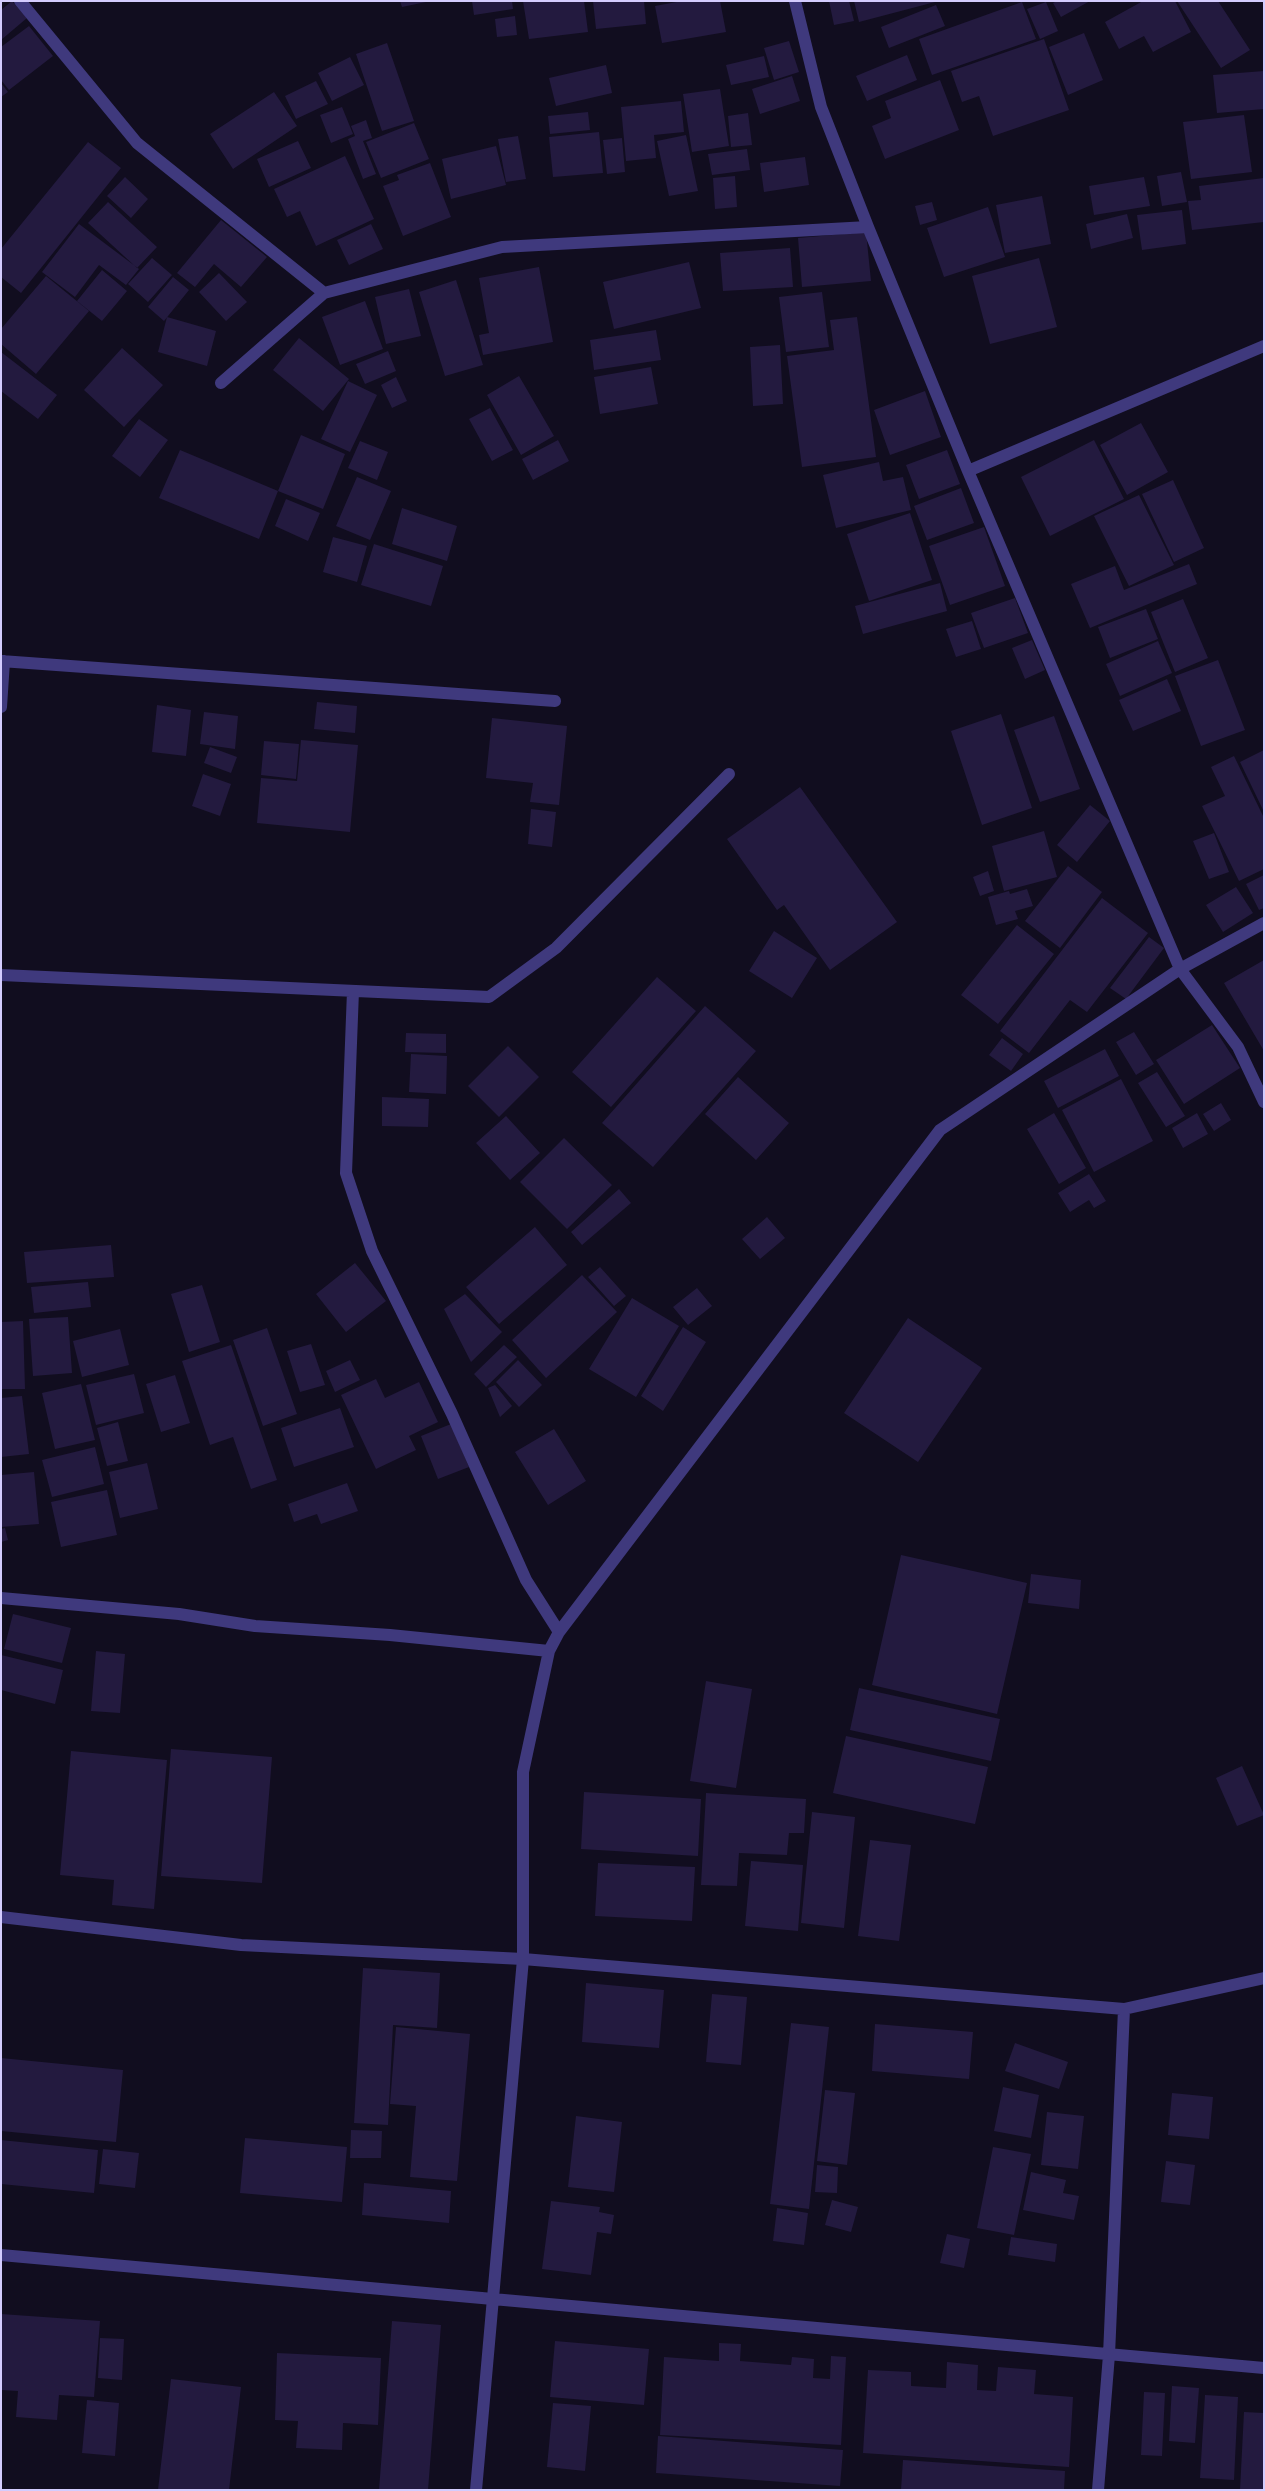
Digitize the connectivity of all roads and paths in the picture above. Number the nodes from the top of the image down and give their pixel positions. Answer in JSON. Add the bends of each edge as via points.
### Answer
{"nodes":[{"id":1,"x":20,"y":1,"type":"edge"},
{"id":2,"x":795,"y":1,"type":"edge"},
{"id":3,"x":868,"y":227,"type":"junction"},
{"id":4,"x":324,"y":292,"type":"junction"},
{"id":5,"x":1264,"y":346,"type":"edge"},
{"id":6,"x":221,"y":383,"type":"dead end"},
{"id":7,"x":968,"y":472,"type":"junction"},
{"id":8,"x":3,"y":661,"type":"edge"},
{"id":9,"x":555,"y":701,"type":"dead end"},
{"id":10,"x":1,"y":707,"type":"edge"},
{"id":11,"x":729,"y":774,"type":"dead end"},
{"id":12,"x":1264,"y":923,"type":"edge"},
{"id":13,"x":1180,"y":969,"type":"junction"},
{"id":14,"x":1,"y":974,"type":"edge"},
{"id":15,"x":353,"y":991,"type":"junction"},
{"id":16,"x":1264,"y":1102,"type":"edge"},
{"id":17,"x":1,"y":1598,"type":"edge"},
{"id":18,"x":559,"y":1632,"type":"junction"},
{"id":19,"x":549,"y":1651,"type":"junction"},
{"id":20,"x":1,"y":1917,"type":"edge"},
{"id":21,"x":524,"y":1959,"type":"junction"},
{"id":22,"x":1264,"y":1978,"type":"edge"},
{"id":23,"x":1124,"y":2009,"type":"junction"},
{"id":24,"x":1,"y":2255,"type":"edge"},
{"id":25,"x":492,"y":2299,"type":"junction"},
{"id":26,"x":1109,"y":2355,"type":"junction"},
{"id":27,"x":1264,"y":2368,"type":"edge"},
{"id":28,"x":476,"y":2490,"type":"edge"},
{"id":29,"x":1098,"y":2490,"type":"edge"}],
"edges":[{"from":1,"to":4,"type":"street","via":[[137,143]]},
{"from":2,"to":3,"type":"street","via":[[821,107]]},
{"from":3,"to":4,"type":"street","via":[[502,247]]},
{"from":3,"to":7,"type":"street"},
{"from":4,"to":6,"type":"street"},
{"from":5,"to":7,"type":"street"},
{"from":7,"to":13,"type":"street"},
{"from":8,"to":9,"type":"street"},
{"from":8,"to":10,"type":"street"},
{"from":11,"to":15,"type":"street","via":[[556,948],[489,997]]},
{"from":12,"to":13,"type":"street"},
{"from":13,"to":16,"type":"street","via":[[1238,1047]]},
{"from":13,"to":18,"type":"street","via":[[940,1130]]},
{"from":14,"to":15,"type":"street"},
{"from":15,"to":18,"type":"street","via":[[346,1173],[372,1252],[452,1414],[526,1580]]},
{"from":17,"to":19,"type":"street","via":[[179,1614],[255,1626]]},
{"from":18,"to":19,"type":"street"},
{"from":19,"to":21,"type":"street","via":[[523,1772]]},
{"from":20,"to":21,"type":"street","via":[[241,1945]]},
{"from":21,"to":23,"type":"street"},
{"from":21,"to":25,"type":"street"},
{"from":22,"to":23,"type":"street"},
{"from":23,"to":26,"type":"street"},
{"from":24,"to":25,"type":"street"},
{"from":25,"to":26,"type":"street"},
{"from":25,"to":28,"type":"street"},
{"from":26,"to":27,"type":"street"},
{"from":26,"to":29,"type":"street"}]}
